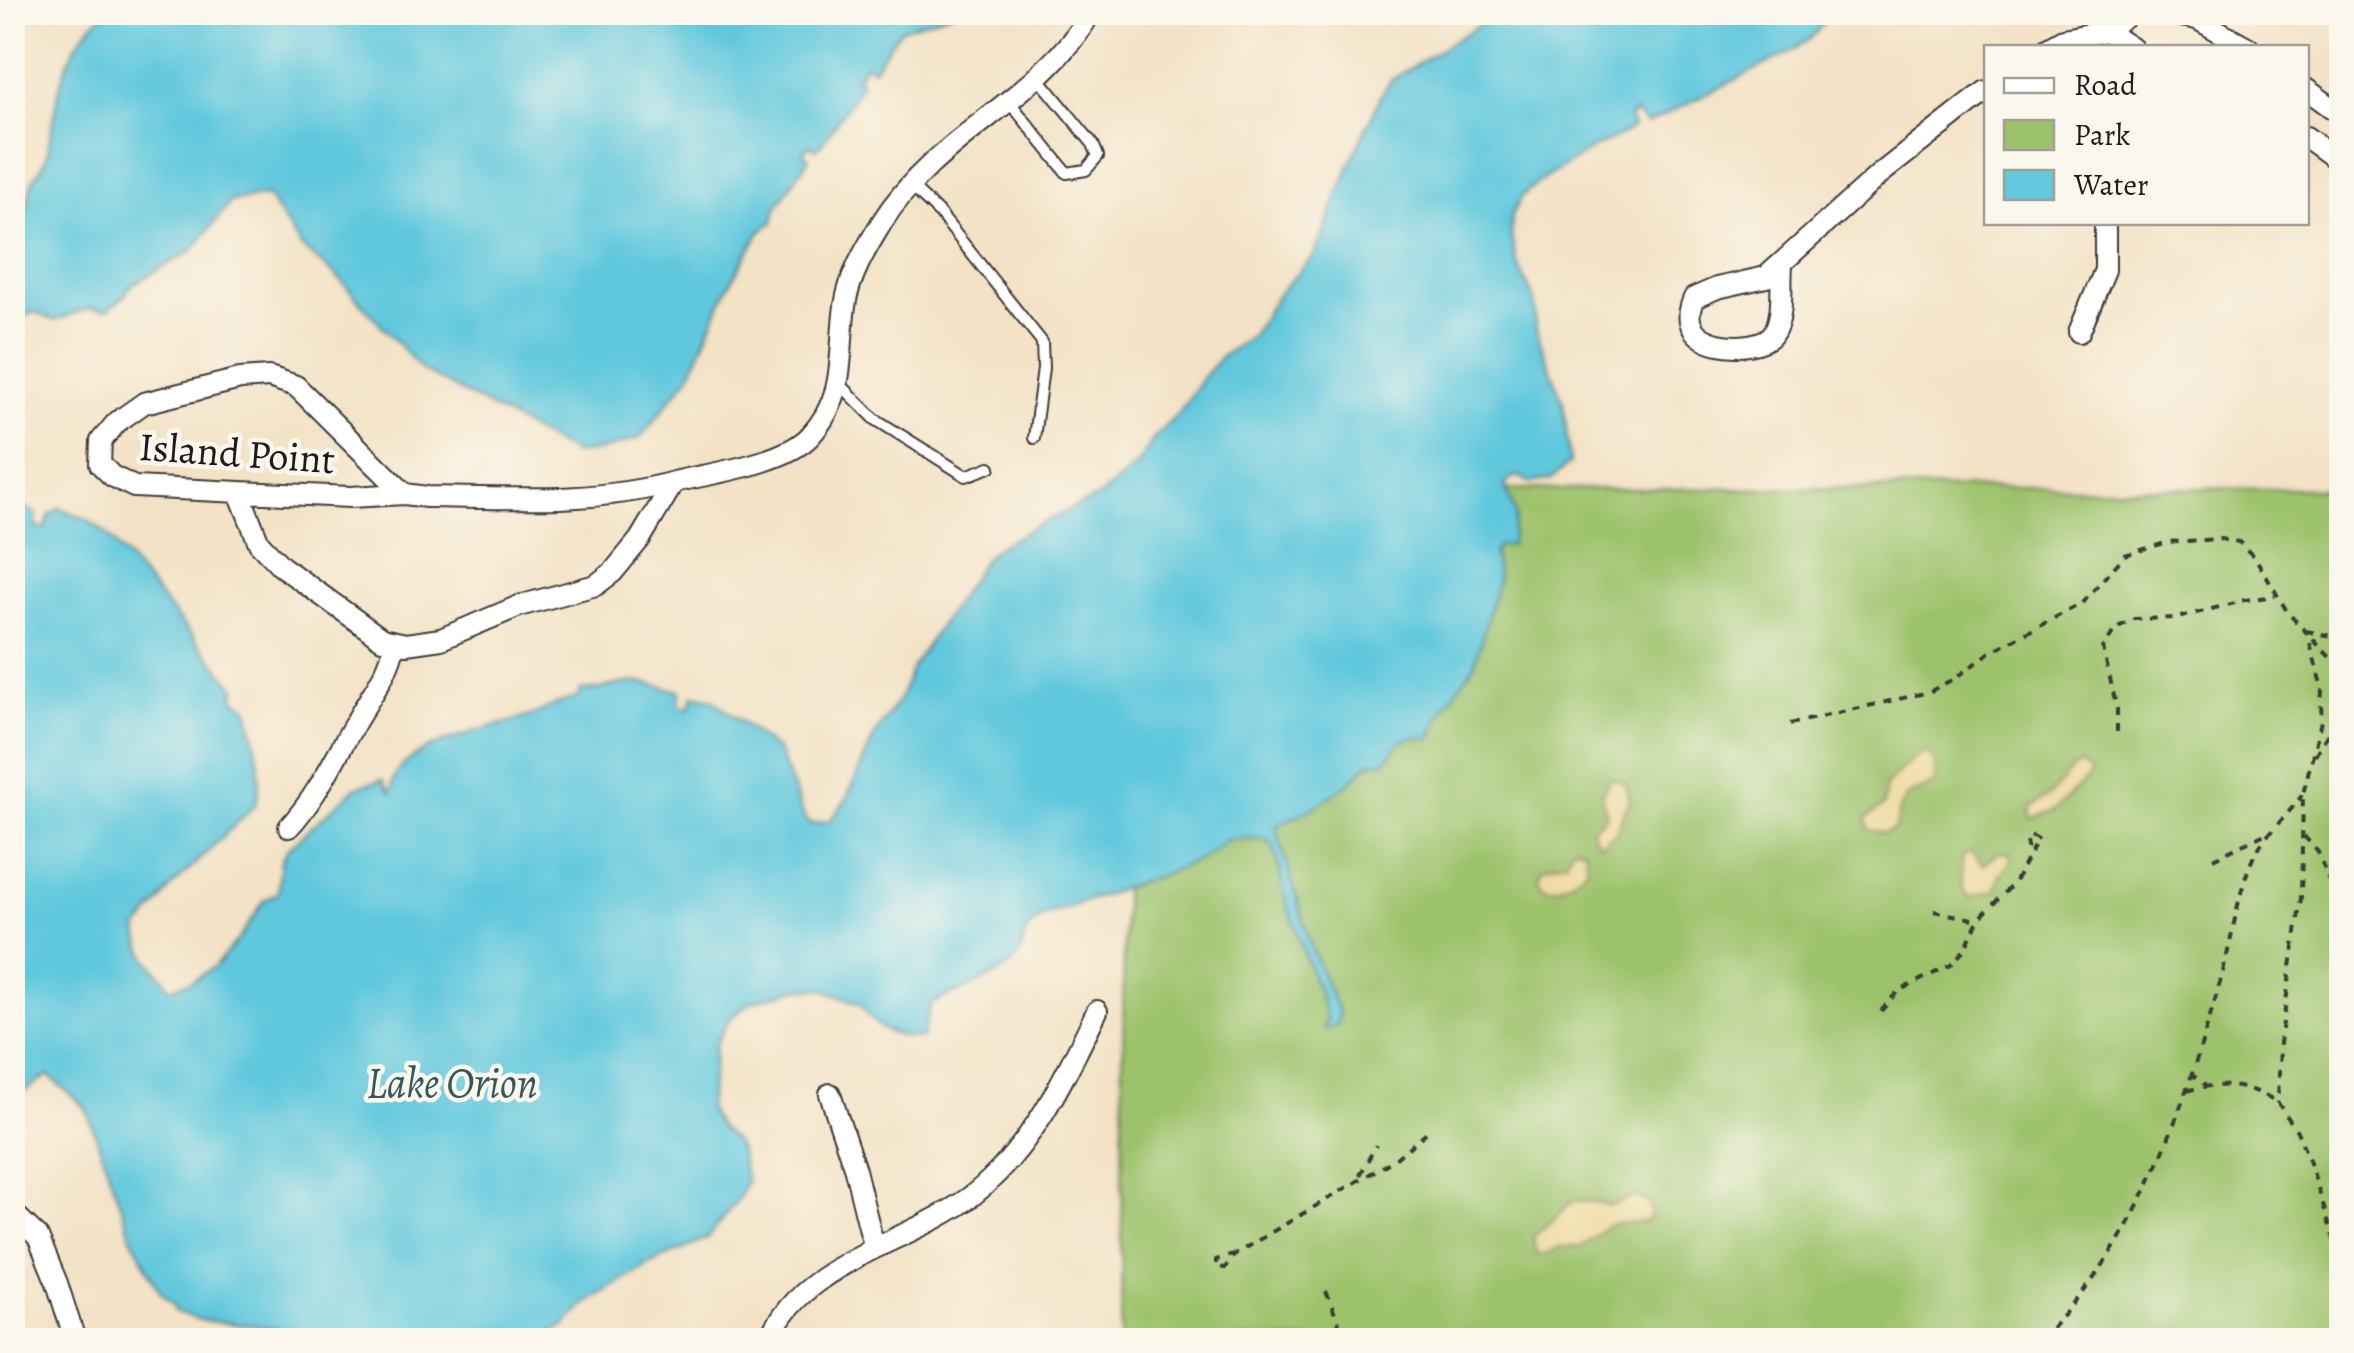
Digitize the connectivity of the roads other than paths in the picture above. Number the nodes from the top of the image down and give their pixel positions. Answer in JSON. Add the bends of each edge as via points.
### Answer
{"nodes":[{"id":1,"x":1092,"y":12,"type":"edge"},
{"id":2,"x":2133,"y":12,"type":"edge"},
{"id":3,"x":2160,"y":12,"type":"edge"},
{"id":4,"x":2106,"y":39,"type":"edge"},
{"id":5,"x":2052,"y":45,"type":"edge"},
{"id":6,"x":2245,"y":45,"type":"edge"},
{"id":7,"x":1037,"y":76,"type":"junction"},
{"id":8,"x":2309,"y":92,"type":"edge"},
{"id":9,"x":1984,"y":93,"type":"edge"},
{"id":10,"x":1008,"y":99,"type":"junction"},
{"id":11,"x":2342,"y":115,"type":"edge"},
{"id":12,"x":2309,"y":139,"type":"edge"},
{"id":13,"x":2342,"y":163,"type":"edge"},
{"id":14,"x":911,"y":186,"type":"junction"},
{"id":15,"x":2105,"y":225,"type":"edge"},
{"id":16,"x":1782,"y":265,"type":"junction"},
{"id":17,"x":2079,"y":332,"type":"dead end"},
{"id":18,"x":838,"y":382,"type":"junction"},
{"id":19,"x":1034,"y":438,"type":"dead end"},
{"id":20,"x":990,"y":468,"type":"dead end"},
{"id":21,"x":674,"y":482,"type":"junction"},
{"id":22,"x":239,"y":492,"type":"junction"},
{"id":23,"x":406,"y":494,"type":"junction"},
{"id":24,"x":395,"y":642,"type":"junction"},
{"id":25,"x":289,"y":827,"type":"dead end"},
{"id":26,"x":1097,"y":1011,"type":"dead end"},
{"id":27,"x":830,"y":1094,"type":"dead end"},
{"id":28,"x":12,"y":1212,"type":"edge"},
{"id":29,"x":874,"y":1247,"type":"junction"},
{"id":30,"x":74,"y":1340,"type":"edge"},
{"id":31,"x":769,"y":1340,"type":"edge"}],
"edges":[{"from":1,"to":7,"type":"street","name":"Island Point"},
{"from":2,"to":4,"type":"street"},
{"from":3,"to":6,"type":"street","via":[[2197,19]]},
{"from":4,"to":5,"type":"street"},
{"from":7,"to":10,"type":"street","name":"Island Point"},
{"from":7,"to":10,"type":"lane","via":[[1093,144],[1098,156],[1086,170],[1068,173]]},
{"from":8,"to":11,"type":"street"},
{"from":9,"to":16,"type":"street","via":[[1880,174]]},
{"from":10,"to":14,"type":"street","name":"Island Point"},
{"from":12,"to":13,"type":"street"},
{"from":14,"to":18,"type":"street","name":"Island Point","via":[[858,263],[845,304]]},
{"from":14,"to":19,"type":"lane","via":[[1042,342]]},
{"from":15,"to":17,"type":"street","via":[[2105,270]]},
{"from":16,"to":16,"type":"street","via":[[1757,282],[1694,298],[1692,330],[1711,342],[1765,340],[1780,313]]},
{"from":18,"to":20,"type":"lane","via":[[875,419],[966,476]]},
{"from":18,"to":21,"type":"street","name":"Island Point","via":[[808,438],[776,456]]},
{"from":21,"to":23,"type":"street","name":"Island Point","via":[[586,498]]},
{"from":21,"to":24,"type":"street","via":[[640,539],[596,585],[519,606],[441,639]]},
{"from":22,"to":23,"type":"street","name":"Island Point"},
{"from":22,"to":23,"type":"street","name":"Island Point","via":[[134,487],[100,464],[101,441],[144,403],[269,377],[296,386]]},
{"from":22,"to":24,"type":"street","via":[[259,543],[281,566]]},
{"from":24,"to":25,"type":"street","via":[[391,664],[336,763]]},
{"from":26,"to":29,"type":"street","via":[[1022,1146],[972,1196]]},
{"from":27,"to":29,"type":"street"},
{"from":28,"to":30,"type":"street","via":[[38,1237]]},
{"from":29,"to":31,"type":"street","via":[[808,1290]]}]}
